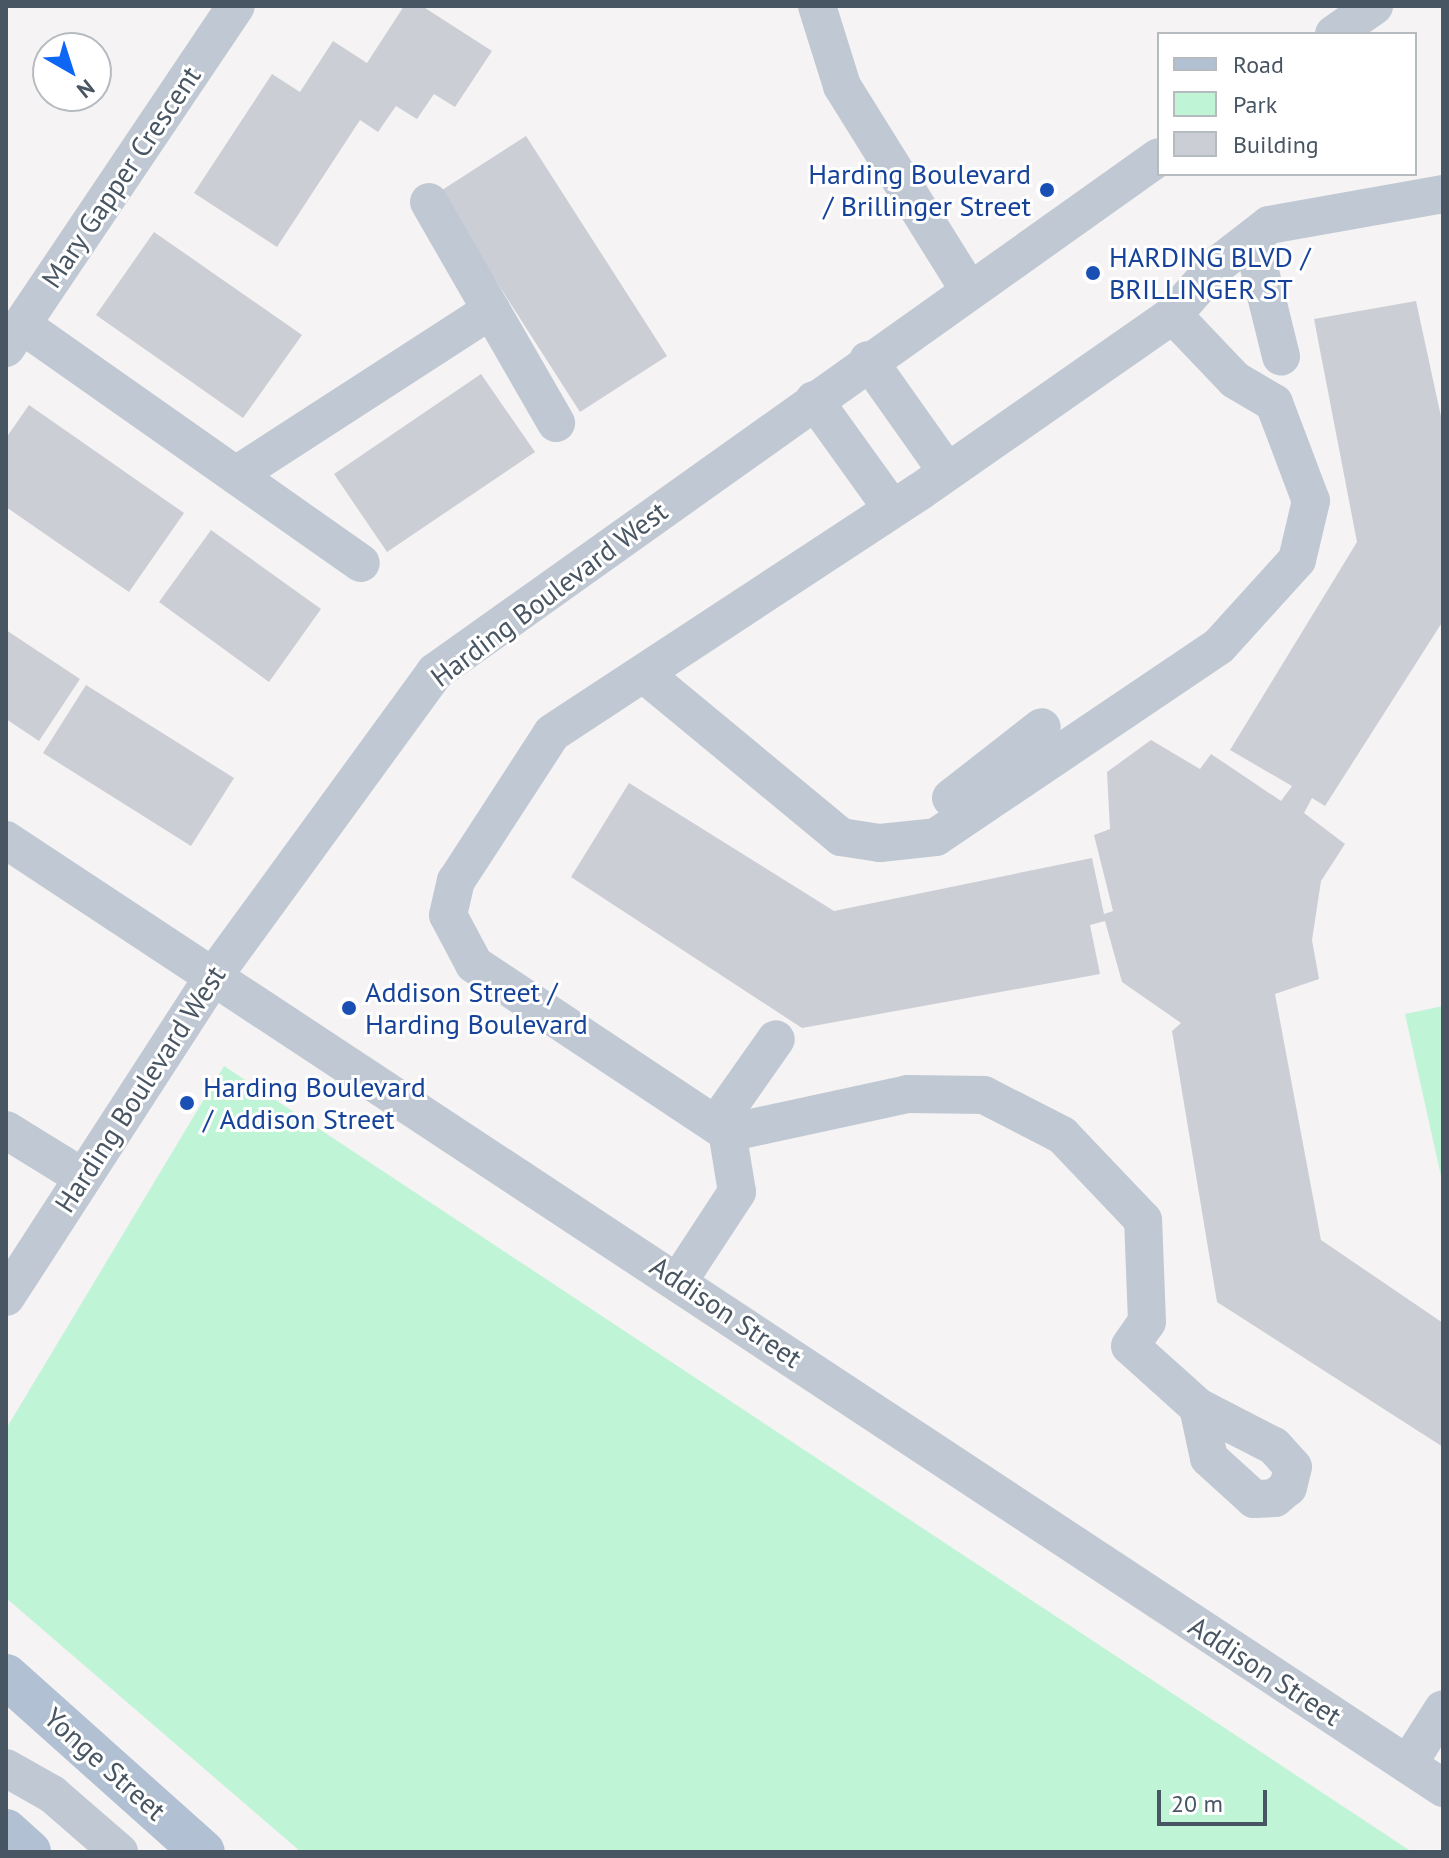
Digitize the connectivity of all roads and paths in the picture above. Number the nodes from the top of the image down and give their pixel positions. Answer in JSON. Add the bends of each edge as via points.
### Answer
{"nodes":[{"id":1,"x":236,"y":6,"type":"edge"},
{"id":2,"x":817,"y":6,"type":"edge"},
{"id":3,"x":1374,"y":6,"type":"edge"},
{"id":4,"x":1337,"y":32,"type":"edge"},
{"id":5,"x":1157,"y":158,"type":"edge"},
{"id":6,"x":1443,"y":194,"type":"edge"},
{"id":7,"x":429,"y":202,"type":"dead end"},
{"id":8,"x":1252,"y":239,"type":"junction"},
{"id":9,"x":969,"y":290,"type":"junction"},
{"id":10,"x":491,"y":310,"type":"junction"},
{"id":11,"x":1173,"y":315,"type":"junction"},
{"id":12,"x":14,"y":336,"type":"edge"},
{"id":13,"x":1281,"y":356,"type":"dead end"},
{"id":14,"x":868,"y":360,"type":"junction"},
{"id":15,"x":814,"y":400,"type":"junction"},
{"id":16,"x":556,"y":423,"type":"dead end"},
{"id":17,"x":946,"y":470,"type":"junction"},
{"id":18,"x":236,"y":475,"type":"junction"},
{"id":19,"x":891,"y":507,"type":"junction"},
{"id":20,"x":361,"y":563,"type":"dead end"},
{"id":21,"x":644,"y":674,"type":"junction"},
{"id":22,"x":1042,"y":727,"type":"dead end"},
{"id":23,"x":6,"y":840,"type":"edge"},
{"id":24,"x":896,"y":842,"type":"junction"},
{"id":25,"x":212,"y":978,"type":"junction"},
{"id":26,"x":776,"y":1039,"type":"dead end"},
{"id":27,"x":6,"y":1130,"type":"edge"},
{"id":28,"x":728,"y":1133,"type":"junction"},
{"id":29,"x":82,"y":1177,"type":"junction"},
{"id":30,"x":680,"y":1279,"type":"junction"},
{"id":31,"x":6,"y":1297,"type":"edge"},
{"id":32,"x":1198,"y":1407,"type":"dead end"},
{"id":33,"x":6,"y":1676,"type":"edge"},
{"id":34,"x":1443,"y":1709,"type":"edge"},
{"id":35,"x":6,"y":1738,"type":"edge"},
{"id":36,"x":1408,"y":1764,"type":"junction"},
{"id":37,"x":6,"y":1768,"type":"edge"},
{"id":38,"x":1443,"y":1788,"type":"edge"},
{"id":39,"x":52,"y":1794,"type":"junction"},
{"id":40,"x":6,"y":1831,"type":"edge"},
{"id":41,"x":29,"y":1852,"type":"edge"},
{"id":42,"x":119,"y":1852,"type":"edge"},
{"id":43,"x":203,"y":1852,"type":"edge"}],
"edges":[{"from":1,"to":12,"type":"street","name":"Mary Gapper Crescent"},
{"from":2,"to":9,"type":"street","via":[[842,86]]},
{"from":3,"to":4,"type":"street"},
{"from":5,"to":9,"type":"street","name":"Harding Boulevard West"},
{"from":6,"to":8,"type":"street","via":[[1269,225]]},
{"from":7,"to":10,"type":"street"},
{"from":8,"to":11,"type":"street","via":[[1216,266]]},
{"from":8,"to":13,"type":"street"},
{"from":9,"to":14,"type":"street","name":"Harding Boulevard West"},
{"from":10,"to":16,"type":"street"},
{"from":10,"to":18,"type":"street"},
{"from":11,"to":17,"type":"street"},
{"from":11,"to":24,"type":"street","via":[[1235,380],[1274,403],[1311,501],[1297,560],[1219,646],[936,837]]},
{"from":12,"to":18,"type":"street"},
{"from":14,"to":15,"type":"street","name":"Harding Boulevard West"},
{"from":14,"to":17,"type":"street"},
{"from":15,"to":19,"type":"street"},
{"from":15,"to":25,"type":"street","name":"Harding Boulevard West","via":[[435,672]]},
{"from":17,"to":19,"type":"street"},
{"from":18,"to":20,"type":"street"},
{"from":19,"to":21,"type":"street"},
{"from":21,"to":24,"type":"street","via":[[841,837]]},
{"from":21,"to":28,"type":"street","via":[[552,733],[456,881],[448,915],[474,964]]},
{"from":22,"to":24,"type":"street"},
{"from":23,"to":25,"type":"street","name":"Addison Street"},
{"from":25,"to":29,"type":"street","name":"Harding Boulevard West"},
{"from":25,"to":30,"type":"street","name":"Addison Street"},
{"from":26,"to":28,"type":"street","via":[[724,1113]]},
{"from":27,"to":29,"type":"street"},
{"from":28,"to":30,"type":"street","via":[[737,1192]]},
{"from":28,"to":32,"type":"street","via":[[908,1094],[984,1095],[1062,1135],[1143,1220],[1147,1322],[1130,1346]]},
{"from":29,"to":31,"type":"street","name":"Harding Boulevard West"},
{"from":30,"to":36,"type":"street","name":"Addison Street","via":[[981,1487]]},
{"from":33,"to":43,"type":"main road","name":"Yonge Street"},
{"from":34,"to":36,"type":"street"},
{"from":35,"to":39,"type":"street","via":[[35,1764]]},
{"from":36,"to":38,"type":"street","name":"Addison Street"},
{"from":37,"to":39,"type":"street"},
{"from":39,"to":42,"type":"street"},
{"from":40,"to":41,"type":"main road"}]}
